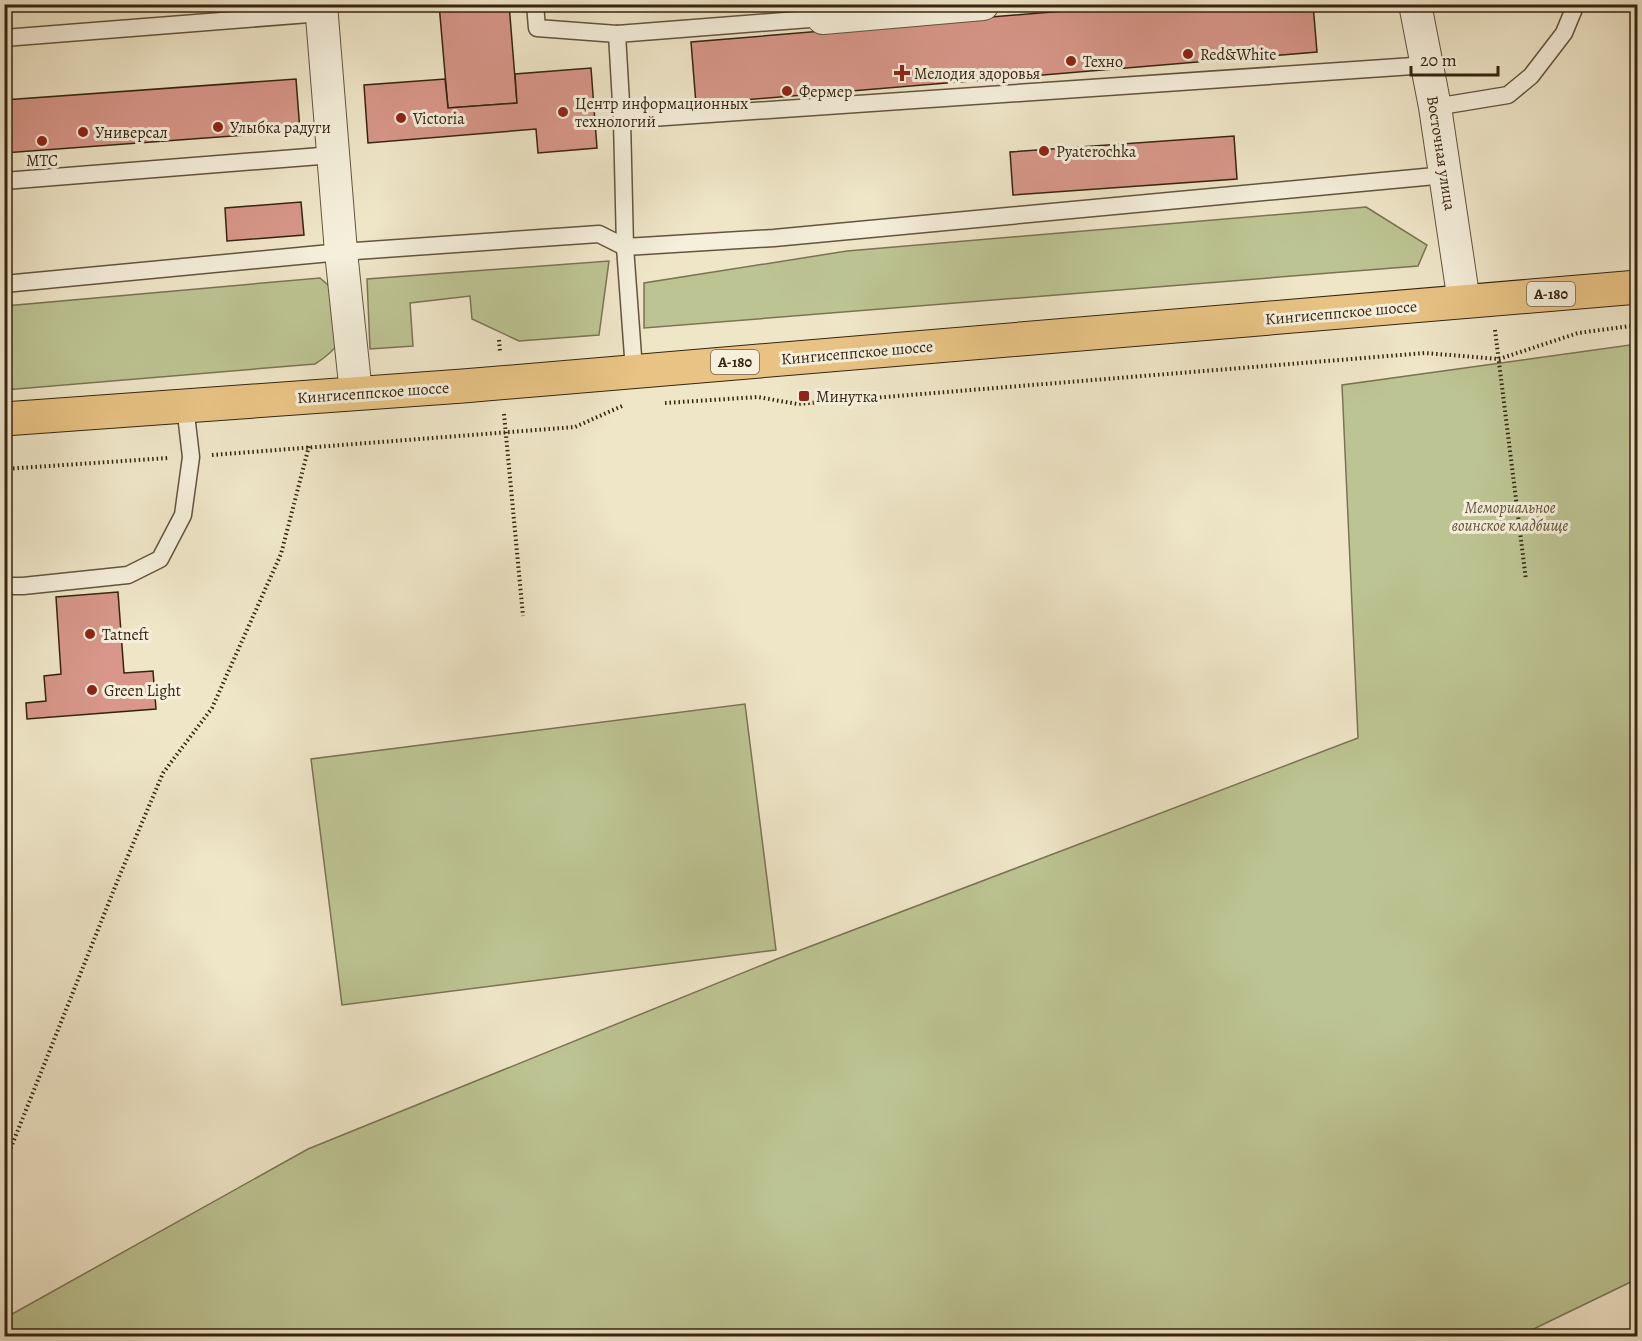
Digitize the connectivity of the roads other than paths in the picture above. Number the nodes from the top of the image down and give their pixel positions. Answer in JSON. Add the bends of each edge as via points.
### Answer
{"nodes":[{"id":1,"x":535,"y":4,"type":"edge"},
{"id":2,"x":983,"y":4,"type":"edge"},
{"id":3,"x":1415,"y":4,"type":"edge"},
{"id":4,"x":1576,"y":4,"type":"edge"},
{"id":5,"x":322,"y":9,"type":"edge"},
{"id":6,"x":822,"y":11,"type":"edge"},
{"id":7,"x":617,"y":34,"type":"junction"},
{"id":8,"x":4,"y":38,"type":"edge"},
{"id":9,"x":1428,"y":65,"type":"junction"},
{"id":10,"x":1435,"y":107,"type":"junction"},
{"id":11,"x":622,"y":120,"type":"junction"},
{"id":12,"x":333,"y":155,"type":"junction"},
{"id":13,"x":1446,"y":175,"type":"junction"},
{"id":14,"x":4,"y":181,"type":"edge"},
{"id":15,"x":626,"y":247,"type":"junction"},
{"id":16,"x":341,"y":252,"type":"junction"},
{"id":17,"x":4,"y":284,"type":"edge"},
{"id":18,"x":1638,"y":287,"type":"edge"},
{"id":19,"x":1478,"y":301,"type":"junction"},
{"id":20,"x":634,"y":370,"type":"junction"},
{"id":21,"x":356,"y":393,"type":"junction"},
{"id":22,"x":185,"y":406,"type":"junction"},
{"id":23,"x":4,"y":419,"type":"edge"},
{"id":24,"x":4,"y":586,"type":"edge"}],
"edges":[{"from":1,"to":7,"type":"lane","via":[[537,28]]},
{"from":2,"to":6,"type":"street"},
{"from":3,"to":9,"type":"street","name":"Восточная улица"},
{"from":4,"to":10,"type":"lane","via":[[1564,33],[1531,76],[1508,95]]},
{"from":5,"to":8,"type":"lane"},
{"from":5,"to":12,"type":"street"},
{"from":6,"to":7,"type":"lane"},
{"from":7,"to":11,"type":"lane"},
{"from":9,"to":10,"type":"street","name":"Восточная улица"},
{"from":9,"to":11,"type":"lane"},
{"from":10,"to":13,"type":"street","name":"Восточная улица"},
{"from":11,"to":15,"type":"lane"},
{"from":12,"to":14,"type":"lane"},
{"from":12,"to":16,"type":"street"},
{"from":13,"to":15,"type":"lane","via":[[774,238]]},
{"from":13,"to":19,"type":"street","name":"Восточная улица"},
{"from":15,"to":16,"type":"lane","via":[[599,234]]},
{"from":15,"to":20,"type":"lane"},
{"from":16,"to":17,"type":"lane"},
{"from":16,"to":21,"type":"street"},
{"from":18,"to":19,"type":"highway","name":"Кингисеппское шоссе","number":"А-180"},
{"from":19,"to":20,"type":"highway","name":"Кингисеппское шоссе","number":"А-180"},
{"from":20,"to":21,"type":"highway","name":"Кингисеппское шоссе","number":"А-180"},
{"from":21,"to":22,"type":"highway","name":"Кингисеппское шоссе","number":"А-180"},
{"from":22,"to":23,"type":"highway","name":"Кингисеппское шоссе","number":"А-180"},
{"from":22,"to":24,"type":"lane","via":[[191,457],[183,515],[160,559],[128,575]]}]}
